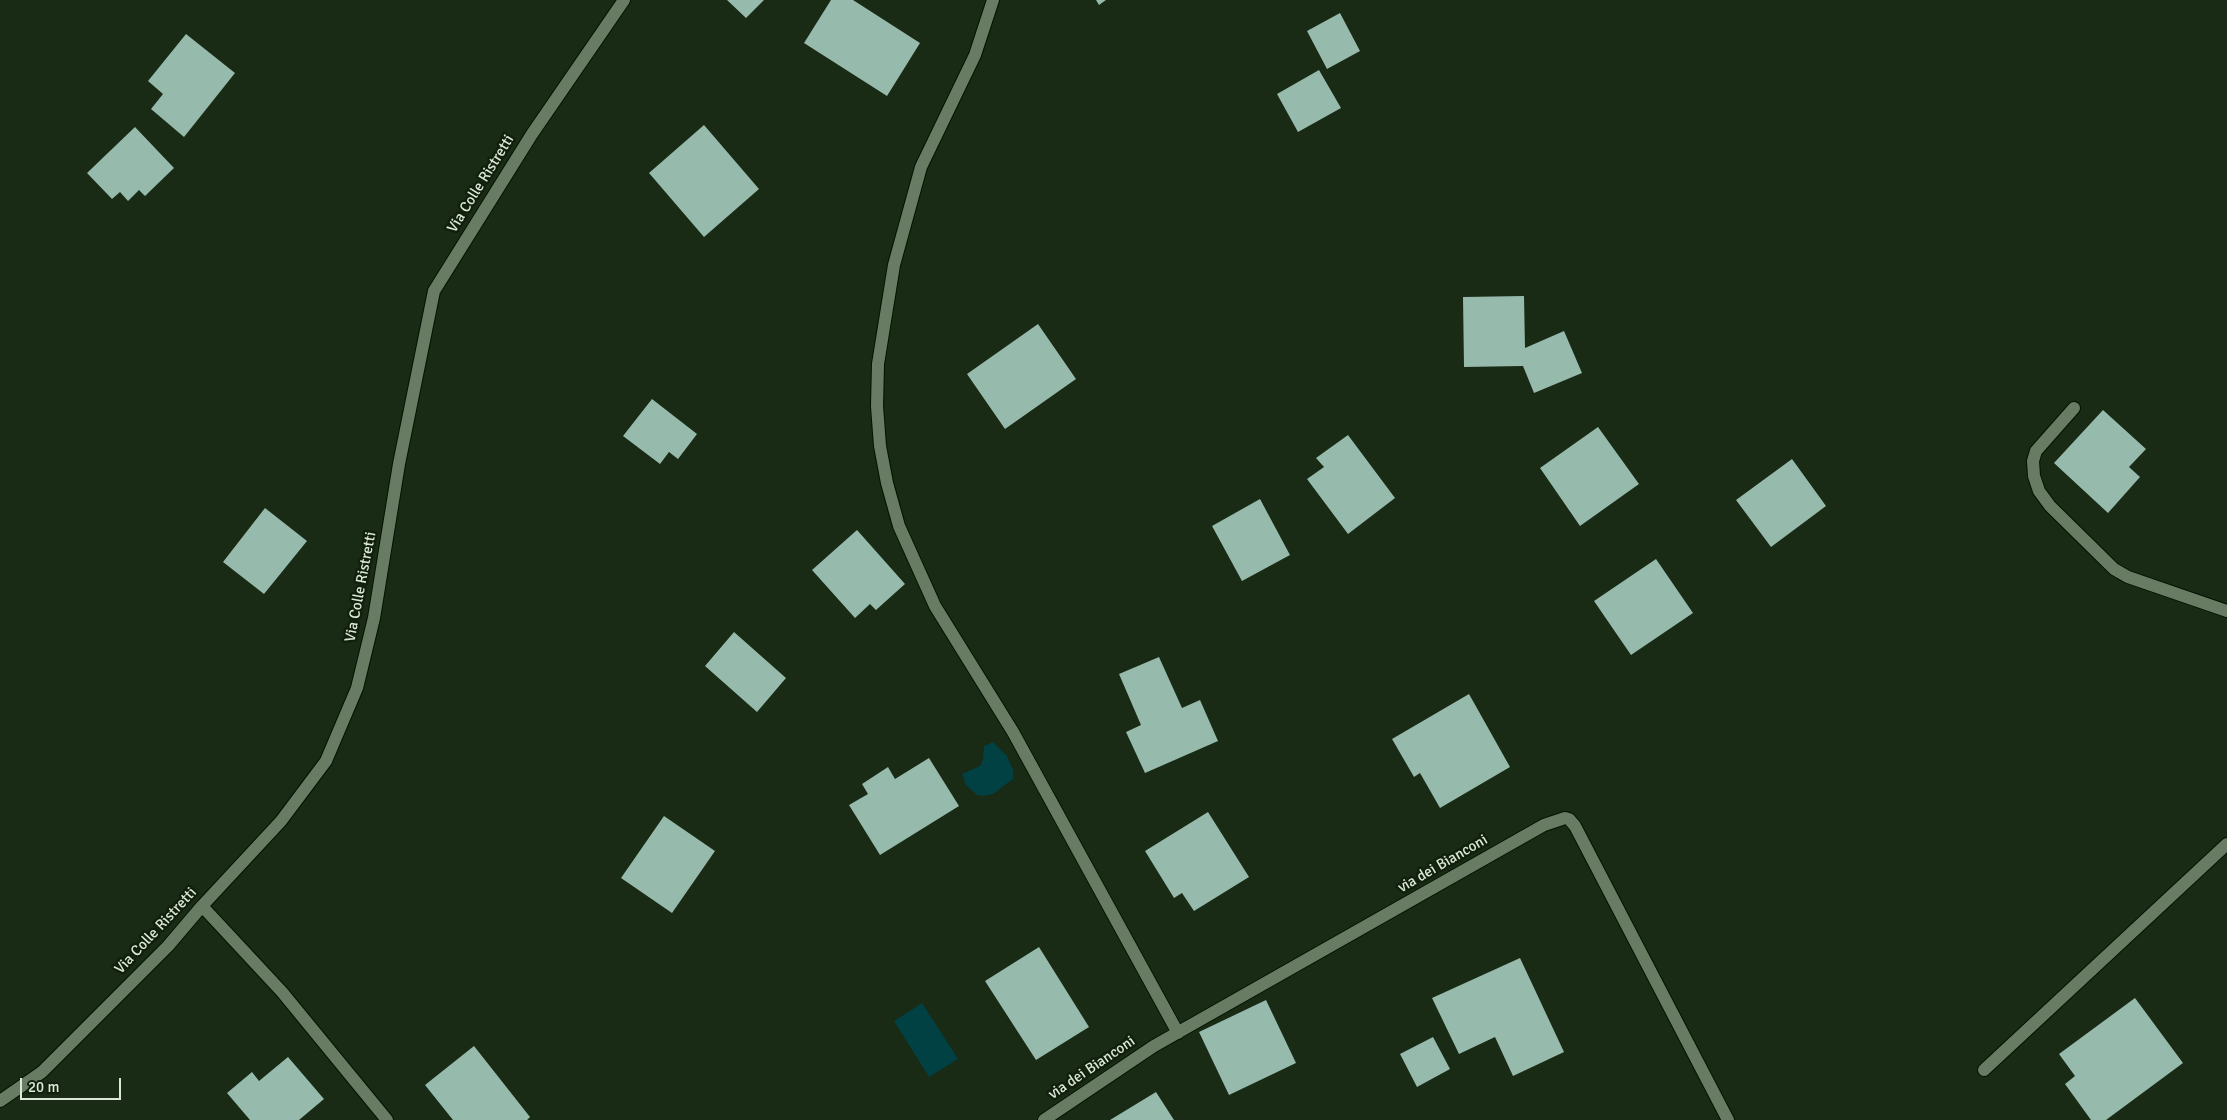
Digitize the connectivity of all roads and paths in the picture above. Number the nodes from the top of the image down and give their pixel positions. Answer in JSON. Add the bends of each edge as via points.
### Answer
{"nodes":[{"id":1,"x":624,"y":0,"type":"edge"},
{"id":2,"x":993,"y":0,"type":"edge"},
{"id":3,"x":2074,"y":408,"type":"dead end"},
{"id":4,"x":2227,"y":611,"type":"edge"},
{"id":5,"x":2227,"y":844,"type":"edge"},
{"id":6,"x":202,"y":906,"type":"junction"},
{"id":7,"x":1178,"y":1033,"type":"junction"},
{"id":8,"x":1984,"y":1070,"type":"dead end"},
{"id":9,"x":0,"y":1101,"type":"edge"},
{"id":10,"x":386,"y":1120,"type":"edge"},
{"id":11,"x":1044,"y":1120,"type":"edge"},
{"id":12,"x":1728,"y":1120,"type":"edge"}],
"edges":[{"from":1,"to":6,"type":"street","name":"Via Colle Ristretti","via":[[532,134],[434,291],[399,464],[374,618],[357,688],[326,761],[281,821]]},
{"from":2,"to":7,"type":"street","via":[[974,55],[921,167],[894,265],[878,364],[880,446],[899,526],[935,606],[1013,732]]},
{"from":3,"to":4,"type":"street","via":[[2036,452],[2033,461],[2039,491],[2050,506],[2114,569],[2128,577]]},
{"from":5,"to":8,"type":"street"},
{"from":6,"to":9,"type":"street","name":"Via Colle Ristretti","via":[[168,946],[42,1072]]},
{"from":6,"to":10,"type":"street","via":[[282,992]]},
{"from":7,"to":11,"type":"street","name":"via dei Bianconi"},
{"from":7,"to":12,"type":"street","name":"via dei Bianconi","via":[[1544,825],[1564,818],[1575,826]]}]}
